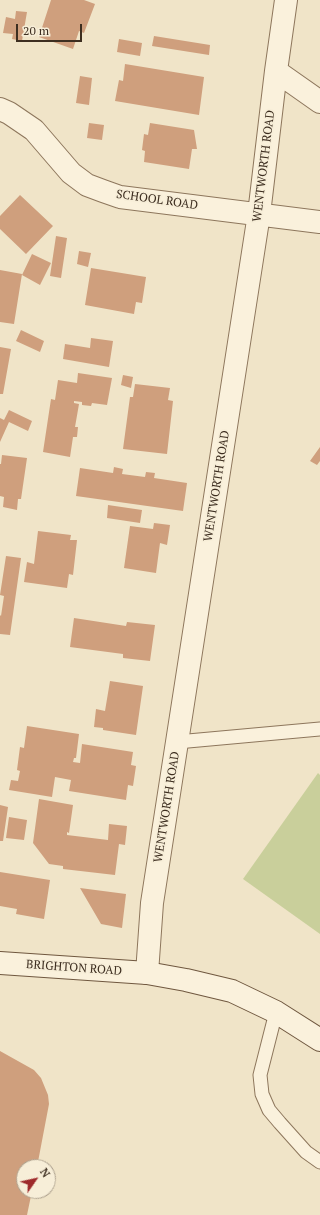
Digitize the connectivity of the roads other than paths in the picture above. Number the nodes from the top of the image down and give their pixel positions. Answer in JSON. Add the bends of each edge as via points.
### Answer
{"nodes":[{"id":1,"x":286,"y":0,"type":"edge"},
{"id":2,"x":276,"y":72,"type":"junction"},
{"id":3,"x":320,"y":102,"type":"edge"},
{"id":4,"x":0,"y":109,"type":"edge"},
{"id":5,"x":259,"y":214,"type":"junction"},
{"id":6,"x":320,"y":222,"type":"edge"},
{"id":7,"x":320,"y":729,"type":"edge"},
{"id":8,"x":177,"y":742,"type":"junction"},
{"id":9,"x":0,"y":963,"type":"edge"},
{"id":10,"x":147,"y":973,"type":"junction"},
{"id":11,"x":276,"y":1012,"type":"junction"},
{"id":12,"x":320,"y":1040,"type":"edge"},
{"id":13,"x":320,"y":1162,"type":"edge"}],
"edges":[{"from":1,"to":2,"type":"street","name":"WENTWORTH ROAD"},
{"from":2,"to":3,"type":"street"},
{"from":2,"to":5,"type":"street","name":"WENTWORTH ROAD"},
{"from":4,"to":5,"type":"street","name":"SCHOOL ROAD","via":[[34,130],[71,173],[87,185],[120,197]]},
{"from":5,"to":6,"type":"street","name":"SCHOOL ROAD"},
{"from":5,"to":8,"type":"street","name":"WENTWORTH ROAD"},
{"from":7,"to":8,"type":"lane"},
{"from":8,"to":10,"type":"street","name":"WENTWORTH ROAD","via":[[152,903]]},
{"from":9,"to":10,"type":"street","name":"BRIGHTON ROAD"},
{"from":10,"to":11,"type":"street","name":"BRIGHTON ROAD","via":[[232,991]]},
{"from":11,"to":12,"type":"street","name":"BRIGHTON ROAD"},
{"from":11,"to":13,"type":"lane","via":[[260,1074],[262,1094],[269,1110],[280,1123],[306,1152]]}]}
